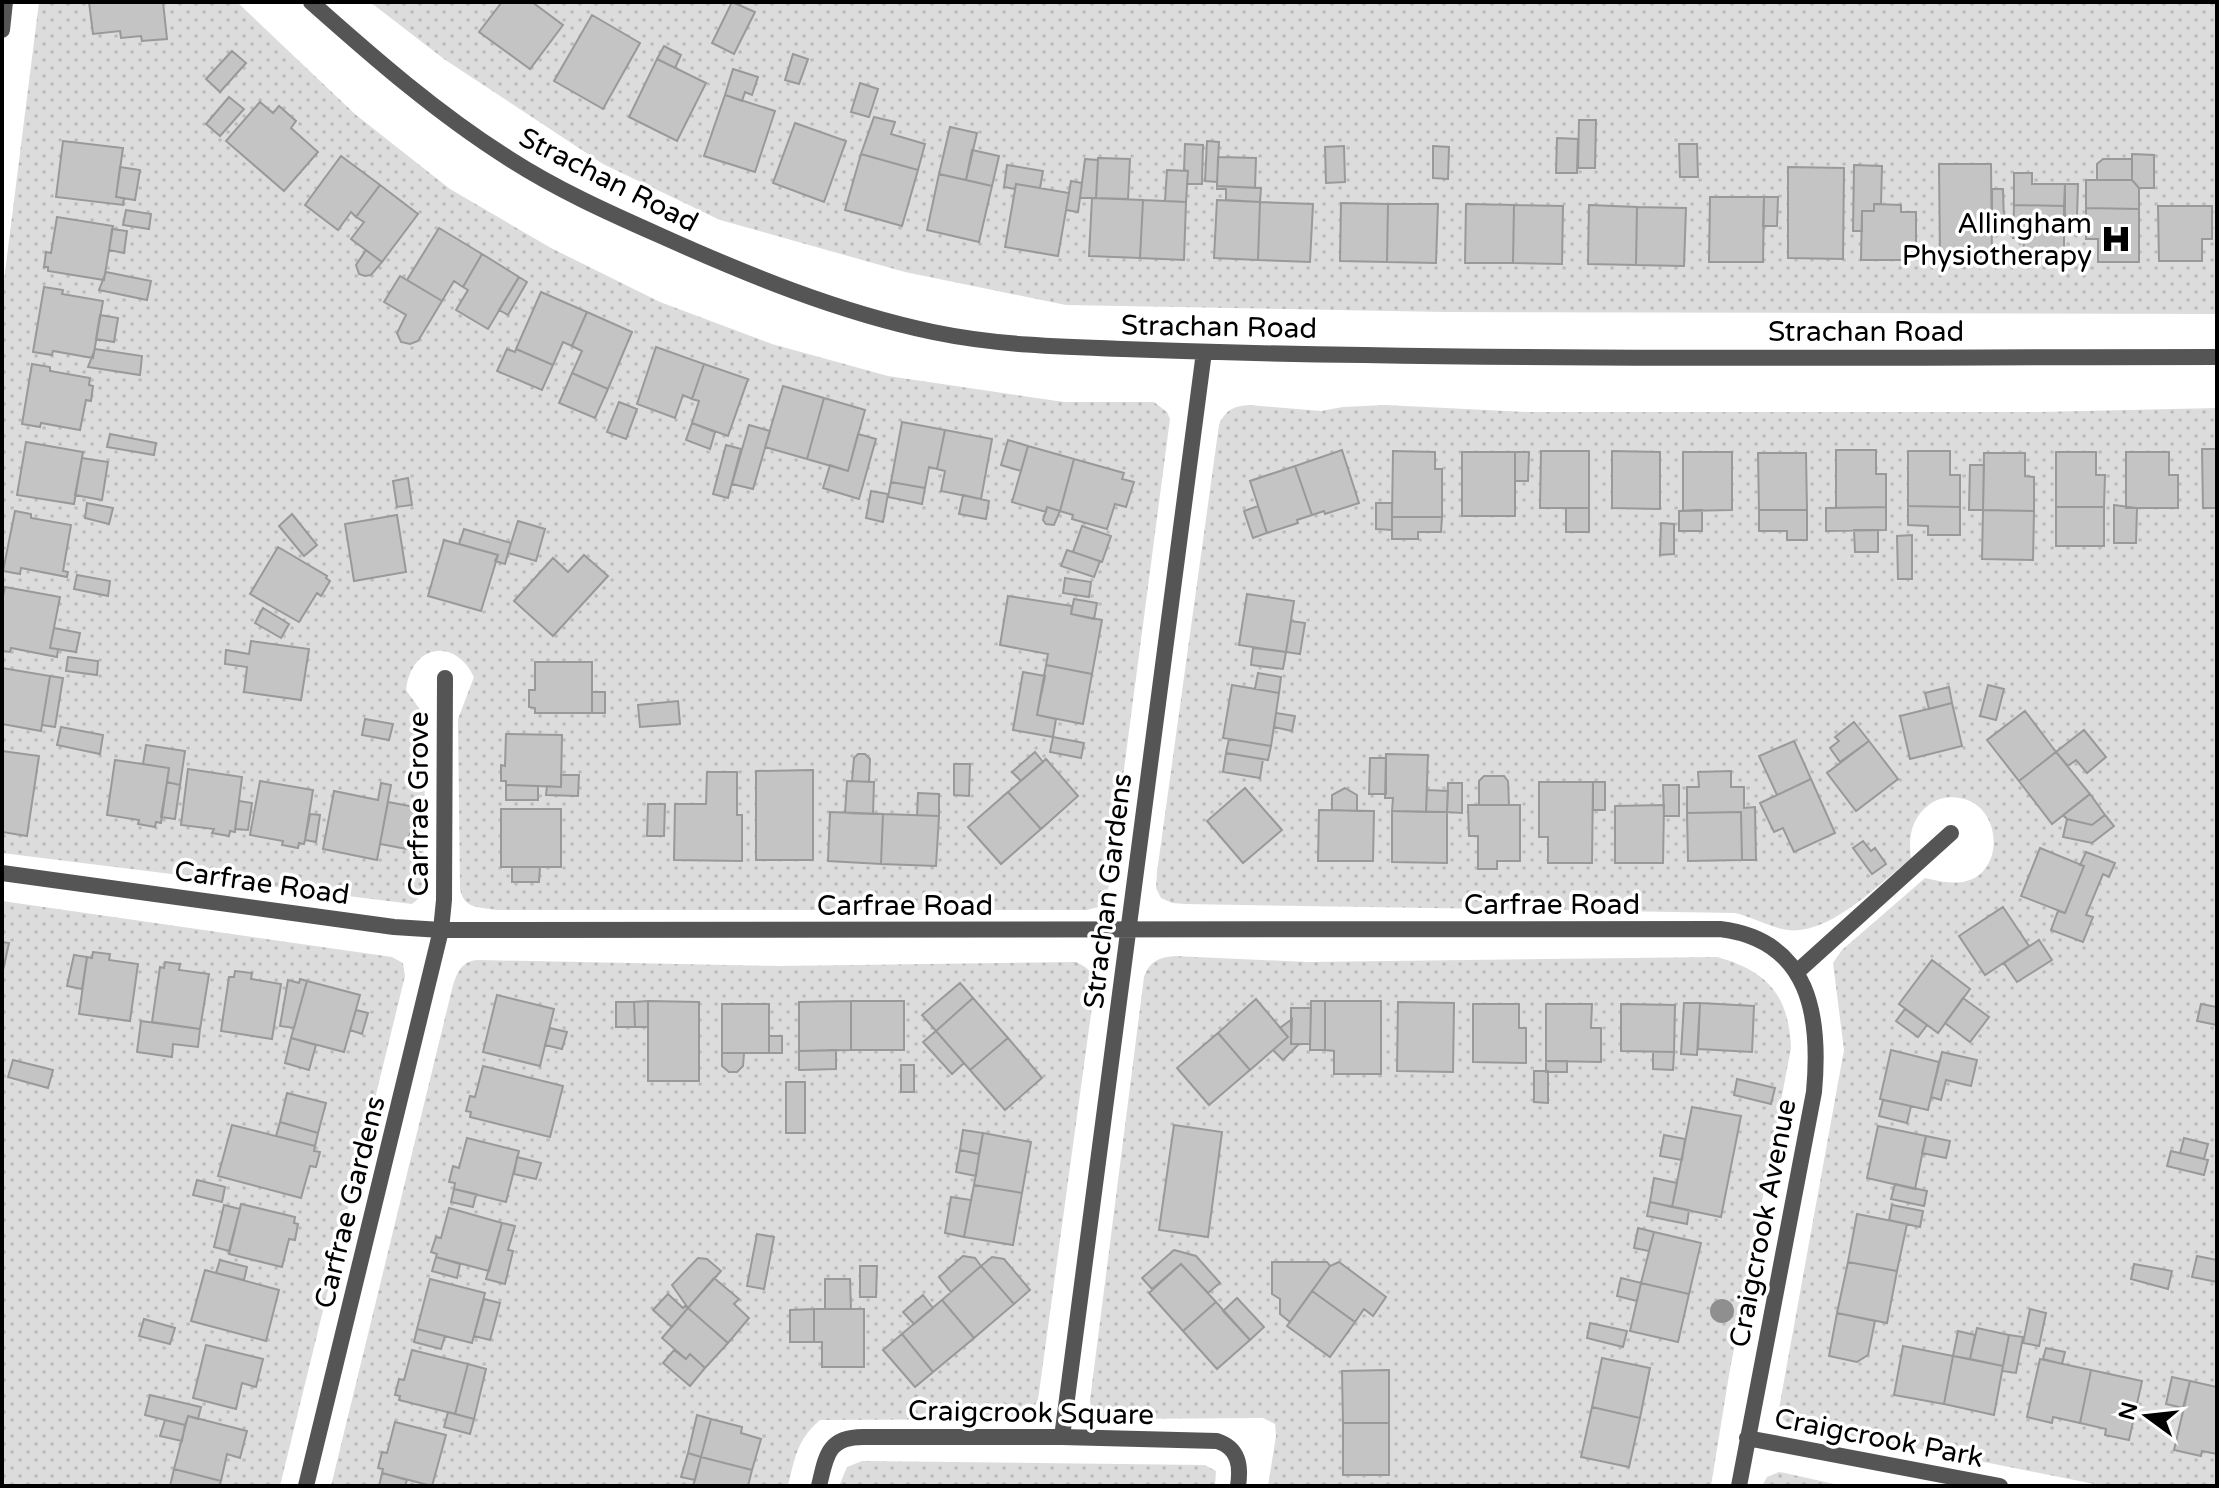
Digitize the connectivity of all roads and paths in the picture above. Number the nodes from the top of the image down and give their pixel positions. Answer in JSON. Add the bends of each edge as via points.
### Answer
{"nodes":[{"id":1,"x":5,"y":2,"type":"edge"},
{"id":2,"x":311,"y":2,"type":"edge"},
{"id":3,"x":2,"y":30,"type":"edge"},
{"id":4,"x":1204,"y":352,"type":"junction"},
{"id":5,"x":2217,"y":357,"type":"edge"},
{"id":6,"x":445,"y":678,"type":"dead end"},
{"id":7,"x":1951,"y":833,"type":"dead end"},
{"id":8,"x":2,"y":873,"type":"edge"},
{"id":9,"x":441,"y":930,"type":"junction"},
{"id":10,"x":1128,"y":931,"type":"junction"},
{"id":11,"x":1798,"y":971,"type":"junction"},
{"id":12,"x":1062,"y":1437,"type":"junction"},
{"id":13,"x":1747,"y":1438,"type":"junction"},
{"id":14,"x":306,"y":1486,"type":"edge"},
{"id":15,"x":819,"y":1486,"type":"edge"},
{"id":16,"x":1238,"y":1486,"type":"edge"},
{"id":17,"x":1739,"y":1486,"type":"edge"},
{"id":18,"x":2000,"y":1486,"type":"edge"}],
"edges":[{"from":1,"to":3,"type":"street"},
{"from":2,"to":4,"type":"street","name":"Strachan Road","via":[[456,123],[510,160],[566,193],[753,276],[936,333],[1051,346]]},
{"from":4,"to":5,"type":"street","name":"Strachan Road"},
{"from":4,"to":10,"type":"street","name":"Strachan Gardens"},
{"from":6,"to":9,"type":"street","name":"Carfrae Grove"},
{"from":7,"to":11,"type":"street"},
{"from":8,"to":9,"type":"street","name":"Carfrae Road"},
{"from":9,"to":10,"type":"street","name":"Carfrae Road"},
{"from":9,"to":14,"type":"street","name":"Carfrae Gardens"},
{"from":10,"to":11,"type":"street","name":"Carfrae Road","via":[[1720,929],[1767,944]]},
{"from":10,"to":12,"type":"street","name":"Strachan Gardens"},
{"from":11,"to":13,"type":"street","name":"Craigcrook Avenue","via":[[1815,1031],[1814,1092]]},
{"from":12,"to":15,"type":"street","name":"Craigcrook Square","via":[[853,1437],[832,1447]]},
{"from":12,"to":16,"type":"street","name":"Craigcrook Square","via":[[1223,1443],[1240,1464]]},
{"from":13,"to":17,"type":"street","name":"Craigcrook Avenue"},
{"from":13,"to":18,"type":"street","name":"Craigcrook Park"}]}
